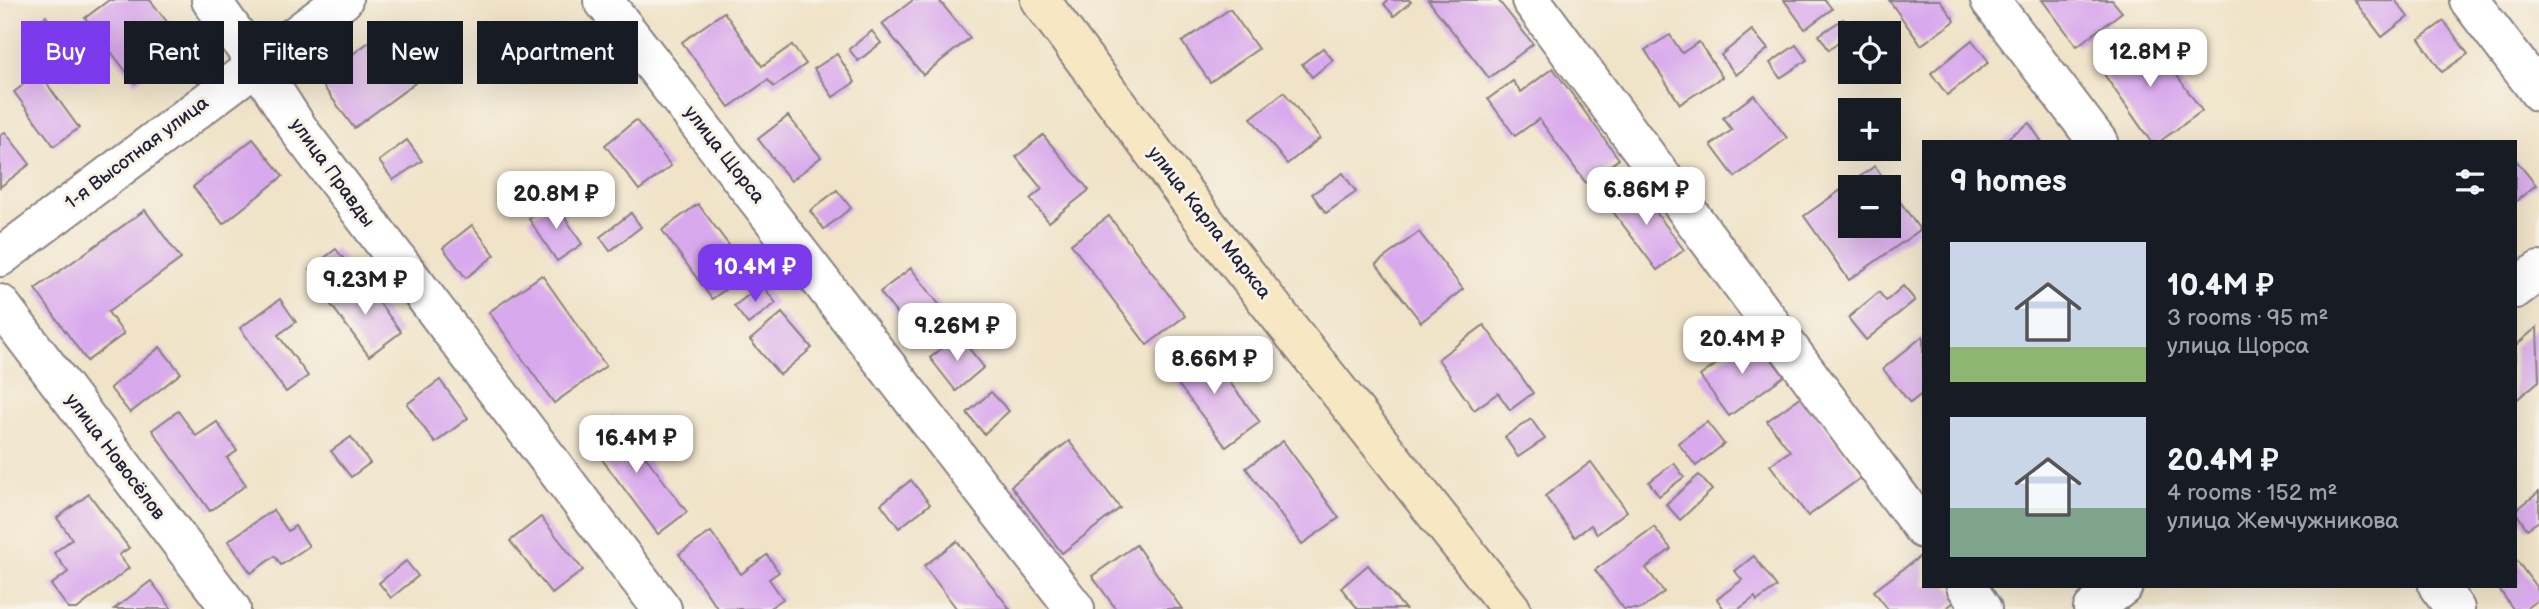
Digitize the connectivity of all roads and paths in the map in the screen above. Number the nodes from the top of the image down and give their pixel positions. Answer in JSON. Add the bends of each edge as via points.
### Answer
{"nodes":[{"id":1,"x":211,"y":0,"type":"edge"},
{"id":2,"x":343,"y":0,"type":"edge"},
{"id":3,"x":603,"y":0,"type":"edge"},
{"id":4,"x":1040,"y":0,"type":"edge"},
{"id":5,"x":1531,"y":0,"type":"edge"},
{"id":6,"x":1990,"y":0,"type":"edge"},
{"id":7,"x":2469,"y":0,"type":"edge"},
{"id":8,"x":314,"y":21,"type":"edge"},
{"id":9,"x":238,"y":38,"type":"edge"},
{"id":10,"x":238,"y":77,"type":"edge"},
{"id":11,"x":270,"y":84,"type":"edge"},
{"id":12,"x":2539,"y":92,"type":"edge"},
{"id":13,"x":2096,"y":140,"type":"edge"},
{"id":14,"x":0,"y":257,"type":"edge"},
{"id":15,"x":2539,"y":271,"type":"edge"},
{"id":16,"x":2517,"y":288,"type":"edge"},
{"id":17,"x":0,"y":304,"type":"edge"},
{"id":18,"x":1922,"y":528,"type":"edge"},
{"id":19,"x":1967,"y":588,"type":"edge"},
{"id":20,"x":2120,"y":588,"type":"edge"},
{"id":21,"x":2439,"y":588,"type":"edge"},
{"id":22,"x":231,"y":609,"type":"edge"},
{"id":23,"x":662,"y":609,"type":"edge"},
{"id":24,"x":1075,"y":609,"type":"edge"},
{"id":25,"x":1511,"y":609,"type":"edge"},
{"id":26,"x":1982,"y":609,"type":"edge"},
{"id":27,"x":2093,"y":609,"type":"edge"},
{"id":28,"x":2455,"y":609,"type":"edge"}],
"edges":[{"from":1,"to":9,"type":"street","name":"улица Правды"},
{"from":2,"to":8,"type":"street","name":"1-я Высотная улица"},
{"from":3,"to":24,"type":"street","name":"улица Щорса"},
{"from":4,"to":25,"type":"main road","name":"улица Карла Маркса","via":[[1213,232]]},
{"from":5,"to":18,"type":"street"},
{"from":6,"to":13,"type":"street"},
{"from":7,"to":12,"type":"street"},
{"from":10,"to":14,"type":"street","name":"1-я Высотная улица"},
{"from":11,"to":23,"type":"street","name":"улица Правды","via":[[301,133]]},
{"from":15,"to":16,"type":"street"},
{"from":17,"to":22,"type":"street","name":"улица Новосёлов"},
{"from":19,"to":26,"type":"street"},
{"from":20,"to":27,"type":"street"},
{"from":21,"to":28,"type":"street"}]}
